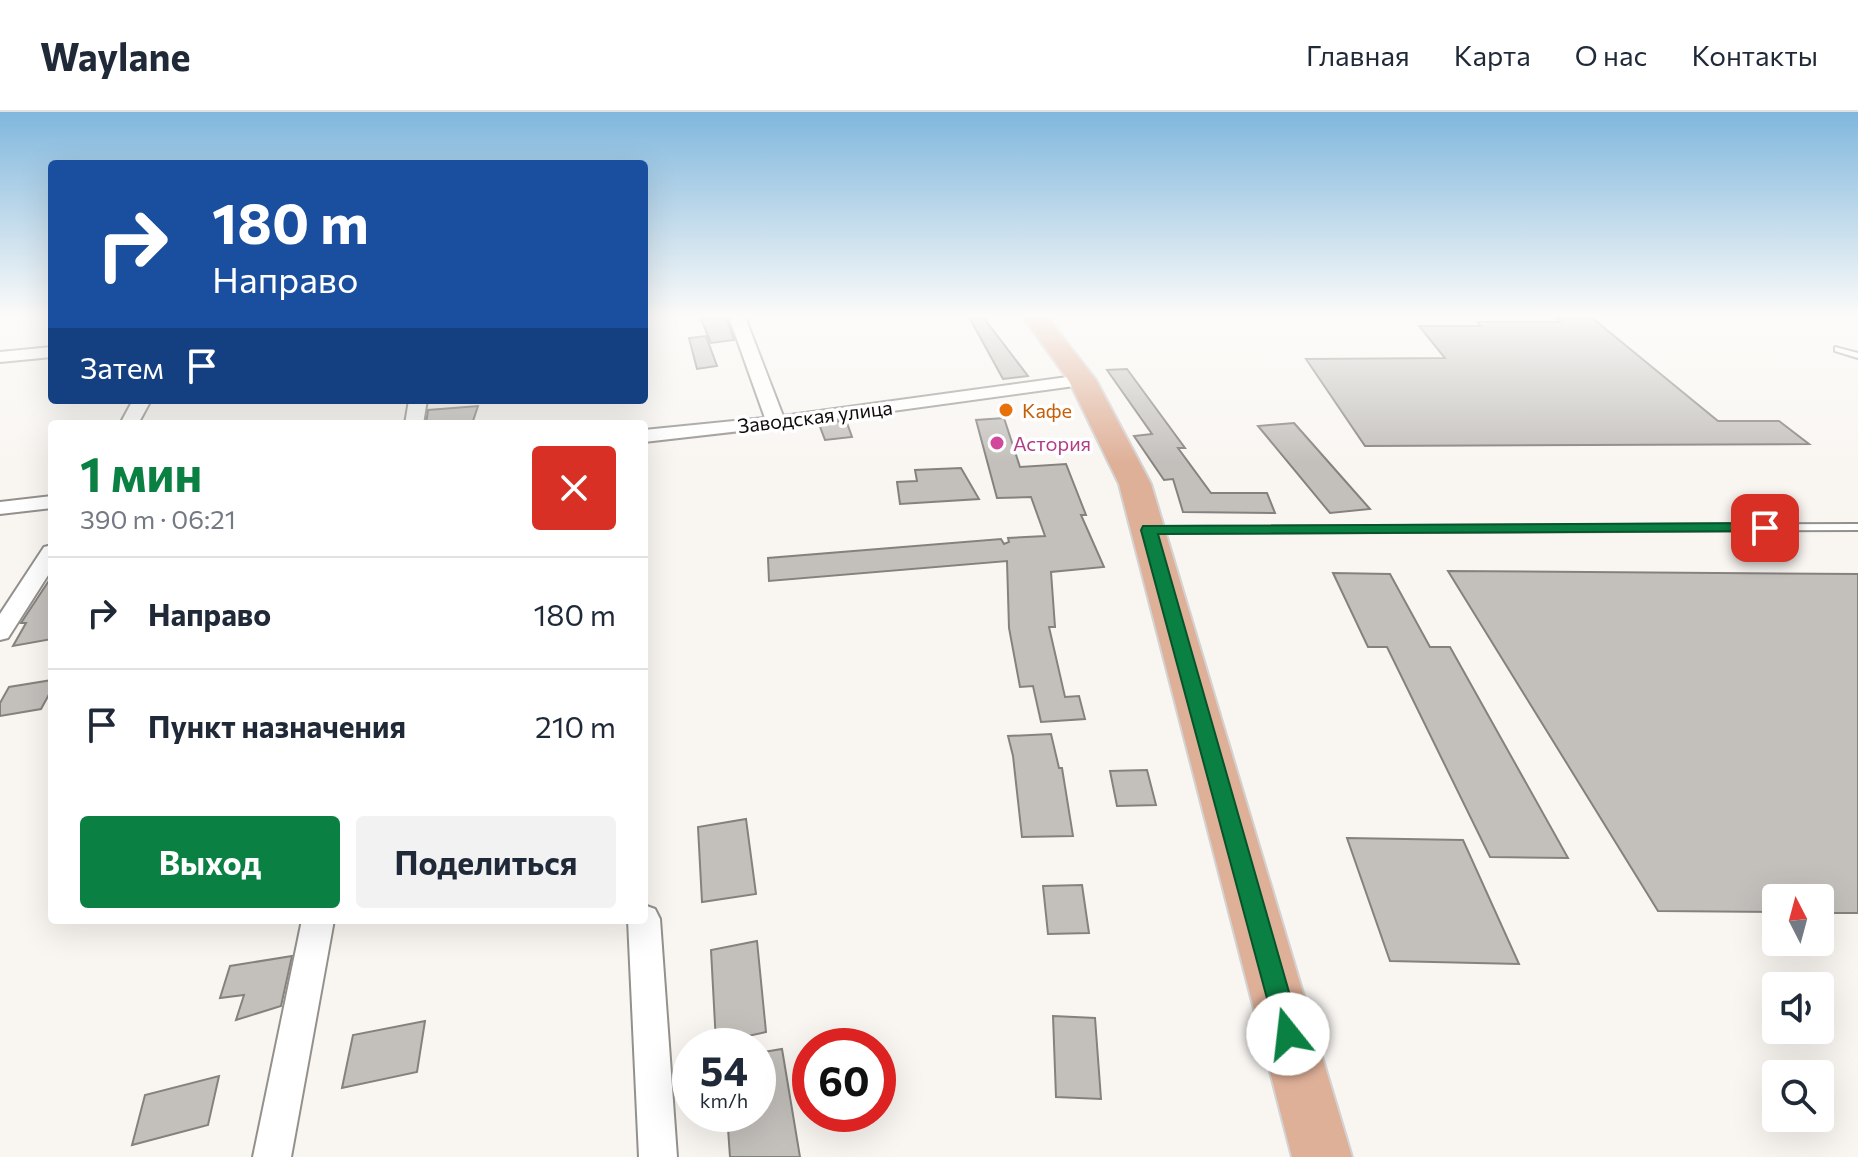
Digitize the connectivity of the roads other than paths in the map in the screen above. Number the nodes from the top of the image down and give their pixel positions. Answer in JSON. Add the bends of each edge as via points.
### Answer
{"nodes":[{"id":1,"x":755,"y":366,"type":"edge"},
{"id":2,"x":1071,"y":366,"type":"edge"},
{"id":3,"x":1082,"y":380,"type":"junction"},
{"id":4,"x":776,"y":422,"type":"junction"},
{"id":5,"x":648,"y":436,"type":"edge"},
{"id":6,"x":48,"y":502,"type":"edge"},
{"id":7,"x":0,"y":508,"type":"edge"},
{"id":8,"x":1858,"y":527,"type":"edge"},
{"id":9,"x":1149,"y":530,"type":"junction"},
{"id":10,"x":48,"y":558,"type":"edge"},
{"id":11,"x":0,"y":632,"type":"edge"},
{"id":12,"x":317,"y":924,"type":"edge"},
{"id":13,"x":644,"y":924,"type":"edge"},
{"id":14,"x":272,"y":1157,"type":"edge"},
{"id":15,"x":658,"y":1157,"type":"edge"},
{"id":16,"x":1322,"y":1157,"type":"edge"}],
"edges":[{"from":1,"to":4,"type":"street"},
{"from":2,"to":3,"type":"main road"},
{"from":3,"to":4,"type":"street","name":"Заводская улица"},
{"from":3,"to":9,"type":"main road","via":[[1135,484]]},
{"from":4,"to":5,"type":"street","name":"Заводская улица"},
{"from":6,"to":7,"type":"street"},
{"from":8,"to":9,"type":"lane"},
{"from":9,"to":16,"type":"main road"},
{"from":10,"to":11,"type":"street"},
{"from":12,"to":14,"type":"street"},
{"from":13,"to":15,"type":"street"}]}
